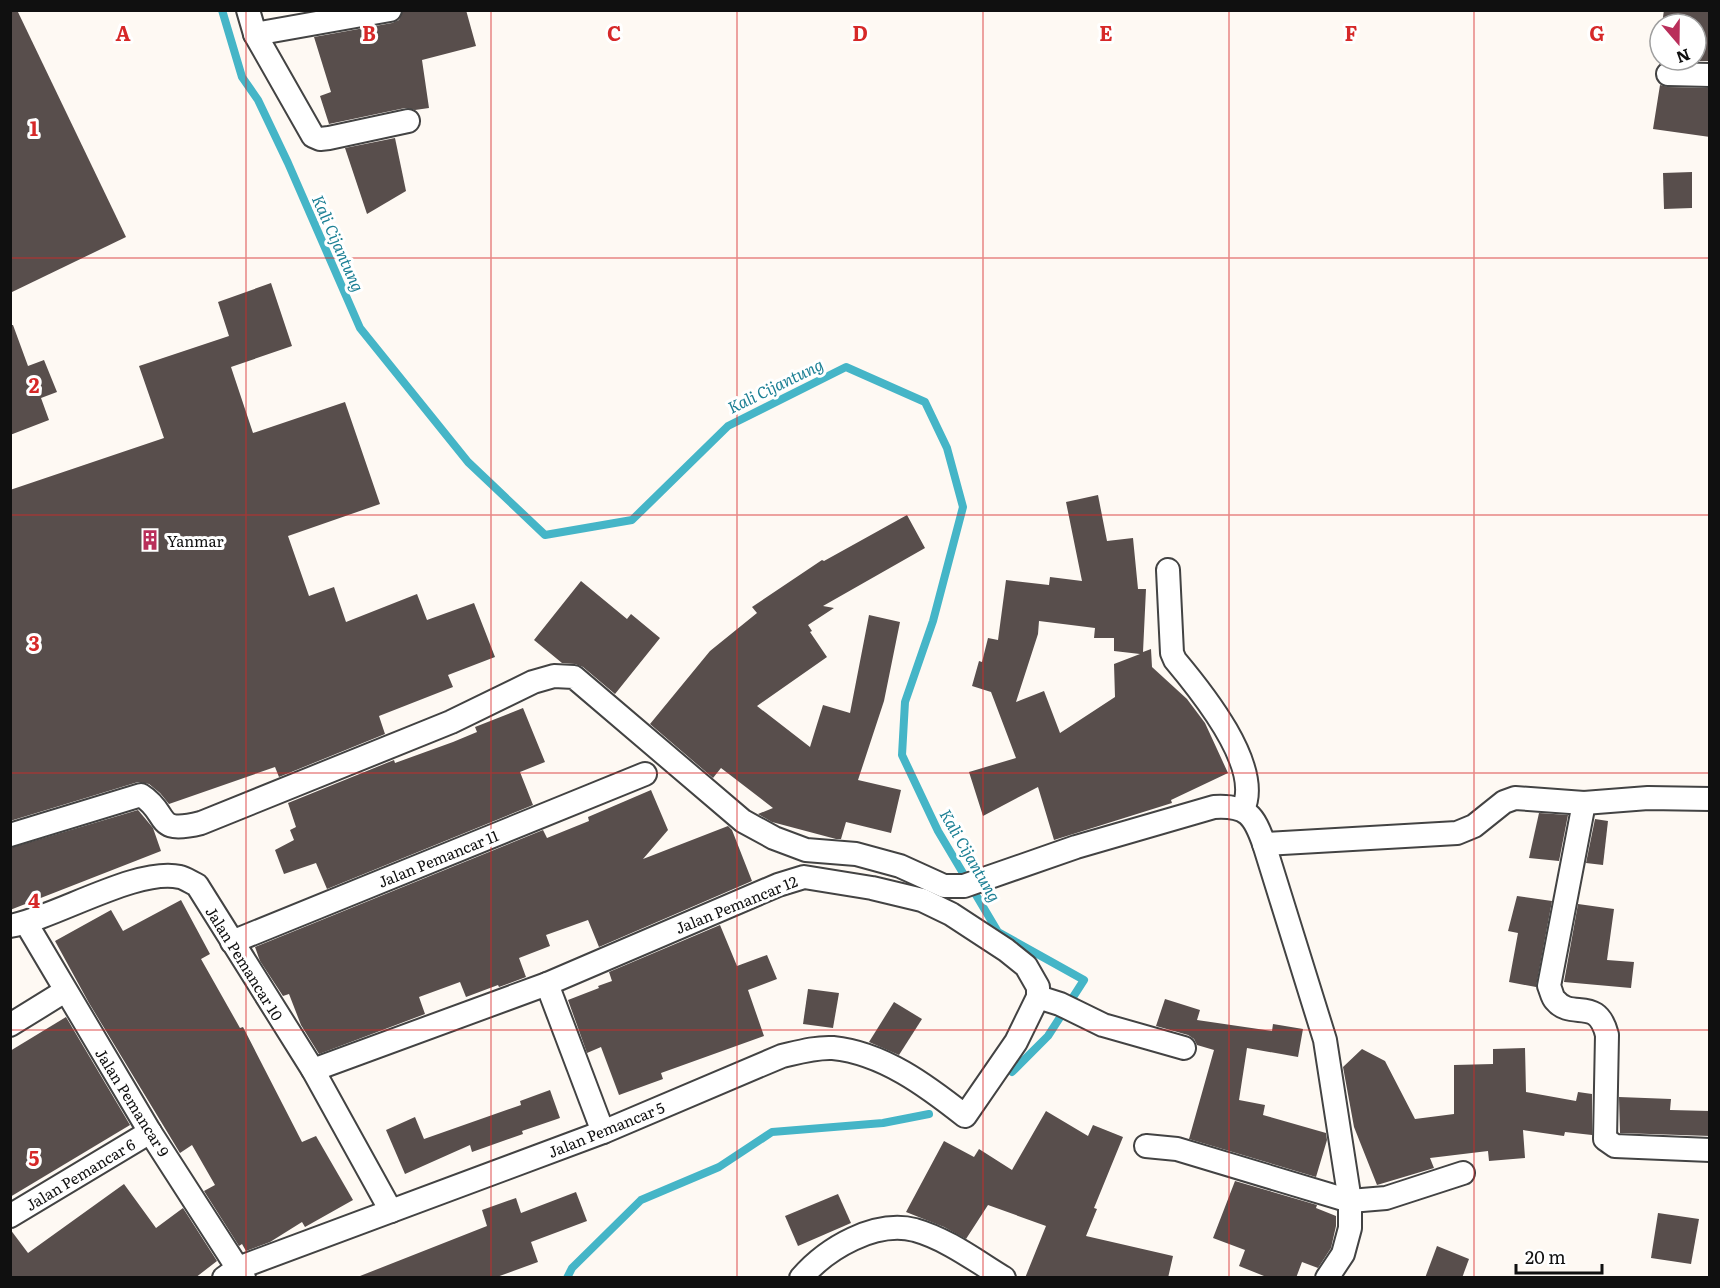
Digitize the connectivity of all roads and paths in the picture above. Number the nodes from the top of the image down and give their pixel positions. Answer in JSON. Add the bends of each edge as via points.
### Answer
{"nodes":[{"id":1,"x":248,"y":10,"type":"edge"},
{"id":2,"x":390,"y":10,"type":"edge"},
{"id":3,"x":255,"y":34,"type":"junction"},
{"id":4,"x":1668,"y":74,"type":"dead end"},
{"id":5,"x":1710,"y":75,"type":"edge"},
{"id":6,"x":408,"y":122,"type":"dead end"},
{"id":7,"x":1168,"y":570,"type":"dead end"},
{"id":8,"x":645,"y":774,"type":"dead end"},
{"id":9,"x":1710,"y":799,"type":"edge"},
{"id":10,"x":1584,"y":803,"type":"junction"},
{"id":11,"x":1243,"y":810,"type":"junction"},
{"id":12,"x":10,"y":835,"type":"edge"},
{"id":13,"x":1264,"y":844,"type":"junction"},
{"id":14,"x":806,"y":850,"type":"junction"},
{"id":15,"x":804,"y":877,"type":"junction"},
{"id":16,"x":18,"y":925,"type":"edge"},
{"id":17,"x":232,"y":942,"type":"junction"},
{"id":18,"x":547,"y":984,"type":"junction"},
{"id":19,"x":65,"y":991,"type":"junction"},
{"id":20,"x":1038,"y":997,"type":"junction"},
{"id":21,"x":10,"y":1025,"type":"edge"},
{"id":22,"x":1184,"y":1048,"type":"dead end"},
{"id":23,"x":313,"y":1070,"type":"junction"},
{"id":24,"x":150,"y":1131,"type":"junction"},
{"id":25,"x":603,"y":1132,"type":"junction"},
{"id":26,"x":1146,"y":1146,"type":"dead end"},
{"id":27,"x":1710,"y":1150,"type":"edge"},
{"id":28,"x":1463,"y":1173,"type":"dead end"},
{"id":29,"x":1350,"y":1201,"type":"junction"},
{"id":30,"x":391,"y":1211,"type":"junction"},
{"id":31,"x":10,"y":1216,"type":"edge"},
{"id":32,"x":235,"y":1274,"type":"edge"},
{"id":33,"x":801,"y":1278,"type":"edge"},
{"id":34,"x":1004,"y":1278,"type":"edge"},
{"id":35,"x":1327,"y":1278,"type":"edge"}],
"edges":[{"from":1,"to":3,"type":"street"},
{"from":2,"to":3,"type":"street"},
{"from":3,"to":6,"type":"street","via":[[316,138]]},
{"from":4,"to":5,"type":"street"},
{"from":7,"to":11,"type":"street","via":[[1172,653],[1220,718],[1237,753],[1247,787]]},
{"from":8,"to":17,"type":"street","name":"Jalan Pemancar 11"},
{"from":9,"to":10,"type":"street"},
{"from":10,"to":13,"type":"street","via":[[1515,798],[1457,833]]},
{"from":10,"to":27,"type":"street","via":[[1549,986],[1554,1000],[1568,1008],[1593,1012],[1604,1022],[1605,1139],[1615,1146]]},
{"from":11,"to":13,"type":"street","via":[[1256,822]]},
{"from":11,"to":14,"type":"street","via":[[1214,807],[1076,847],[964,886],[944,886],[900,866],[856,854]]},
{"from":12,"to":14,"type":"street","via":[[141,795],[166,825],[179,829],[201,823],[554,676],[574,677],[743,820]]},
{"from":13,"to":29,"type":"street","via":[[1325,1040]]},
{"from":14,"to":15,"type":"street"},
{"from":15,"to":18,"type":"street","name":"Jalan Pemancar 12"},
{"from":15,"to":20,"type":"street","name":"Jalan Pemancar 12","via":[[922,900],[951,914],[1026,966],[1038,987]]},
{"from":16,"to":17,"type":"street","name":"Jalan Pemancar 10","via":[[144,879],[180,877],[197,885]]},
{"from":16,"to":19,"type":"street","name":"Jalan Pemancar 9"},
{"from":17,"to":23,"type":"street","name":"Jalan Pemancar 10"},
{"from":18,"to":23,"type":"street","name":"Jalan Pemancar 12"},
{"from":18,"to":25,"type":"street"},
{"from":19,"to":21,"type":"street"},
{"from":19,"to":24,"type":"street","name":"Jalan Pemancar 9"},
{"from":20,"to":22,"type":"street","via":[[1103,1025]]},
{"from":20,"to":25,"type":"street","name":"Jalan Pemancar 5","via":[[1016,1042],[965,1116],[921,1082],[870,1058],[834,1048],[782,1056]]},
{"from":23,"to":30,"type":"street","name":"Jalan Pemancar 10"},
{"from":24,"to":31,"type":"street","name":"Jalan Pemancar 6"},
{"from":24,"to":32,"type":"street","name":"Jalan Pemancar 9"},
{"from":25,"to":30,"type":"street","name":"Jalan Pemancar 5"},
{"from":26,"to":29,"type":"street","via":[[1177,1149]]},
{"from":28,"to":29,"type":"street","via":[[1386,1198]]},
{"from":29,"to":35,"type":"street","via":[[1350,1228],[1343,1254]]},
{"from":30,"to":32,"type":"street","name":"Jalan Pemancar 5"},
{"from":33,"to":34,"type":"street","via":[[844,1243],[896,1228],[915,1230],[947,1243]]}]}
